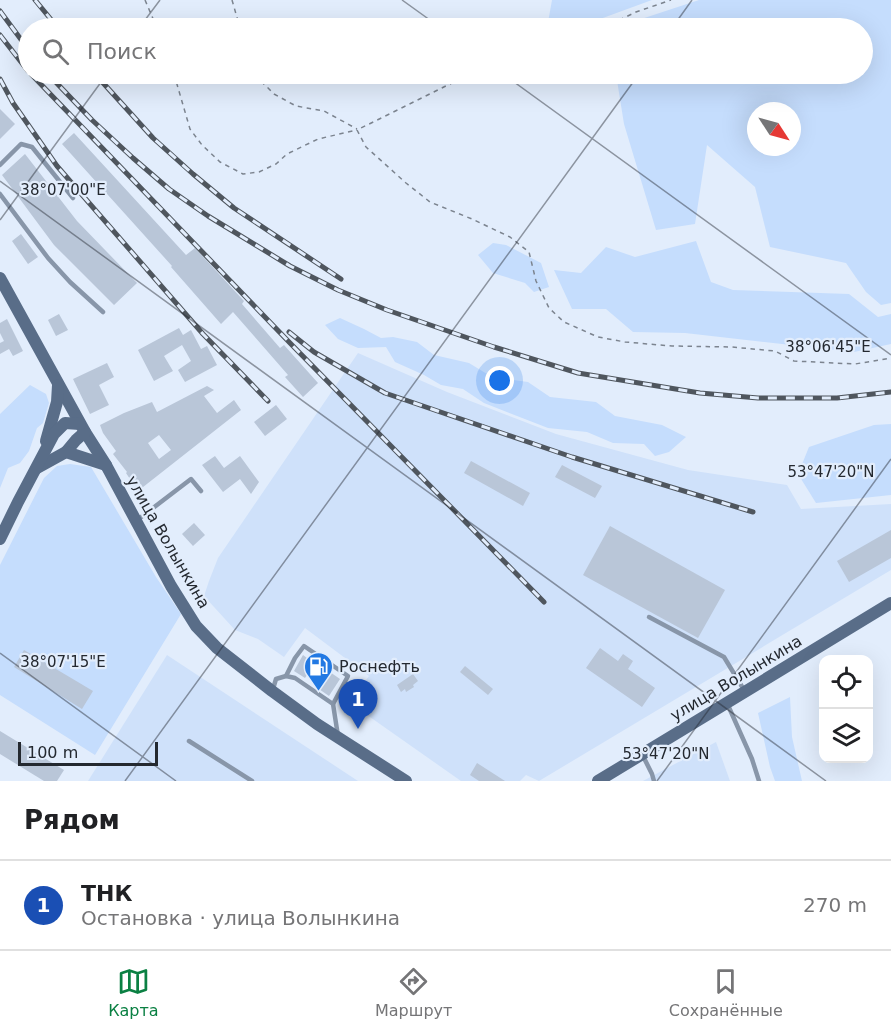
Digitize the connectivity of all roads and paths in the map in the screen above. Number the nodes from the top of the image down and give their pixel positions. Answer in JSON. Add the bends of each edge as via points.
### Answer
{"nodes":[{"id":1,"x":145,"y":0,"type":"edge"},
{"id":2,"x":232,"y":0,"type":"edge"},
{"id":3,"x":671,"y":0,"type":"edge"},
{"id":4,"x":153,"y":18,"type":"edge"},
{"id":5,"x":237,"y":18,"type":"edge"},
{"id":6,"x":624,"y":18,"type":"edge"},
{"id":7,"x":177,"y":84,"type":"edge"},
{"id":8,"x":264,"y":84,"type":"edge"},
{"id":9,"x":450,"y":84,"type":"edge"},
{"id":10,"x":357,"y":130,"type":"junction"},
{"id":11,"x":0,"y":165,"type":"edge"},
{"id":12,"x":0,"y":194,"type":"edge"},
{"id":13,"x":73,"y":198,"type":"dead end"},
{"id":14,"x":0,"y":278,"type":"edge"},
{"id":15,"x":103,"y":312,"type":"dead end"},
{"id":16,"x":891,"y":358,"type":"edge"},
{"id":17,"x":58,"y":384,"type":"junction"},
{"id":18,"x":83,"y":428,"type":"junction"},
{"id":19,"x":66,"y":452,"type":"junction"},
{"id":20,"x":106,"y":465,"type":"junction"},
{"id":21,"x":37,"y":468,"type":"junction"},
{"id":22,"x":201,"y":491,"type":"dead end"},
{"id":23,"x":136,"y":521,"type":"junction"},
{"id":24,"x":0,"y":539,"type":"edge"},
{"id":25,"x":891,"y":603,"type":"edge"},
{"id":26,"x":649,"y":617,"type":"dead end"},
{"id":27,"x":286,"y":676,"type":"junction"},
{"id":28,"x":272,"y":691,"type":"junction"},
{"id":29,"x":745,"y":692,"type":"junction"},
{"id":30,"x":727,"y":703,"type":"junction"},
{"id":31,"x":333,"y":704,"type":"junction"},
{"id":32,"x":339,"y":738,"type":"junction"},
{"id":33,"x":189,"y":741,"type":"dead end"},
{"id":34,"x":641,"y":754,"type":"junction"},
{"id":35,"x":252,"y":781,"type":"edge"},
{"id":36,"x":406,"y":781,"type":"edge"},
{"id":37,"x":598,"y":781,"type":"edge"},
{"id":38,"x":654,"y":781,"type":"edge"},
{"id":39,"x":759,"y":781,"type":"edge"}],
"edges":[{"from":1,"to":4,"type":"path"},
{"from":2,"to":5,"type":"path"},
{"from":3,"to":6,"type":"path"},
{"from":7,"to":10,"type":"path","via":[[190,129],[220,162],[243,174],[259,172],[318,139]]},
{"from":8,"to":10,"type":"path","via":[[296,106],[324,111]]},
{"from":9,"to":10,"type":"path"},
{"from":10,"to":16,"type":"path","via":[[366,147],[430,202],[510,237],[529,252],[536,281],[549,308],[564,322],[598,337],[672,346],[775,351],[794,361],[855,364]]},
{"from":11,"to":13,"type":"lane","via":[[21,144],[32,147]]},
{"from":12,"to":15,"type":"lane","via":[[48,258]]},
{"from":14,"to":17,"type":"street","name":"улица Волынкина"},
{"from":17,"to":18,"type":"street","name":"улица Волынкина"},
{"from":17,"to":21,"type":"street","via":[[57,402]]},
{"from":18,"to":19,"type":"street"},
{"from":18,"to":20,"type":"street","name":"улица Волынкина"},
{"from":18,"to":21,"type":"street","via":[[65,423],[54,434]]},
{"from":19,"to":20,"type":"street"},
{"from":19,"to":21,"type":"street"},
{"from":20,"to":23,"type":"street","name":"улица Волынкина"},
{"from":21,"to":24,"type":"street"},
{"from":22,"to":23,"type":"lane","via":[[191,479]]},
{"from":23,"to":28,"type":"street","name":"улица Волынкина","via":[[196,626]]},
{"from":25,"to":29,"type":"street","name":"улица Волынкина"},
{"from":26,"to":29,"type":"lane","via":[[724,657]]},
{"from":27,"to":28,"type":"lane","via":[[276,679]]},
{"from":27,"to":31,"type":"lane"},
{"from":27,"to":31,"type":"lane","via":[[304,646],[348,676]]},
{"from":28,"to":32,"type":"street","name":"улица Волынкина"},
{"from":29,"to":30,"type":"street","name":"улица Волынкина"},
{"from":30,"to":34,"type":"street","name":"улица Волынкина"},
{"from":30,"to":39,"type":"lane"},
{"from":31,"to":32,"type":"lane"},
{"from":32,"to":36,"type":"street","name":"улица Волынкина"},
{"from":33,"to":35,"type":"lane"},
{"from":34,"to":37,"type":"street","name":"улица Волынкина"},
{"from":34,"to":38,"type":"lane"}]}
